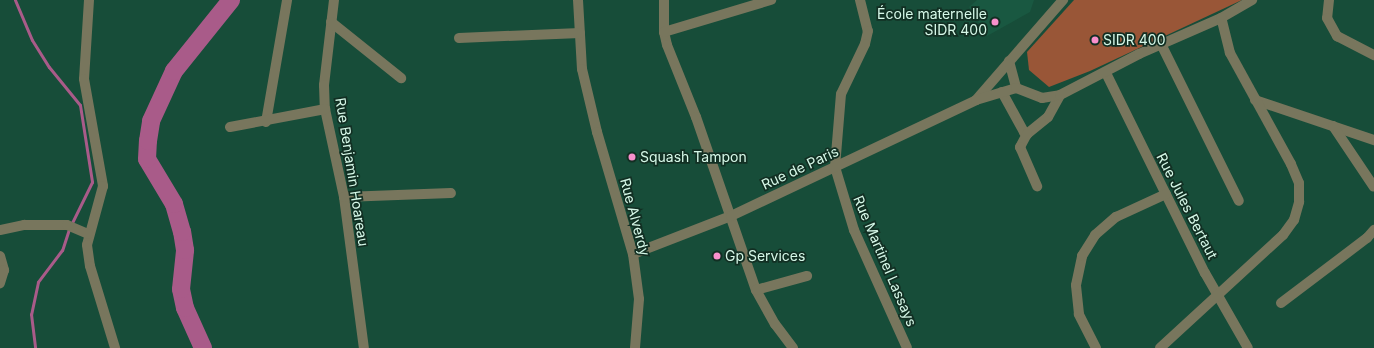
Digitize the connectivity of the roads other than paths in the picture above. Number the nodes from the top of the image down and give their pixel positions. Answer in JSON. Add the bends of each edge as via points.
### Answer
{"nodes":[{"id":1,"x":89,"y":0,"type":"edge"},
{"id":2,"x":287,"y":0,"type":"edge"},
{"id":3,"x":334,"y":0,"type":"edge"},
{"id":4,"x":578,"y":0,"type":"edge"},
{"id":5,"x":664,"y":0,"type":"edge"},
{"id":6,"x":771,"y":0,"type":"edge"},
{"id":7,"x":860,"y":0,"type":"edge"},
{"id":8,"x":1063,"y":0,"type":"edge"},
{"id":9,"x":1252,"y":0,"type":"edge"},
{"id":10,"x":1329,"y":0,"type":"edge"},
{"id":11,"x":1221,"y":18,"type":"junction"},
{"id":12,"x":331,"y":22,"type":"junction"},
{"id":13,"x":664,"y":32,"type":"junction"},
{"id":14,"x":580,"y":33,"type":"junction"},
{"id":15,"x":459,"y":38,"type":"dead end"},
{"id":16,"x":1161,"y":44,"type":"junction"},
{"id":17,"x":1374,"y":55,"type":"edge"},
{"id":18,"x":1009,"y":60,"type":"junction"},
{"id":19,"x":1106,"y":73,"type":"junction"},
{"id":20,"x":401,"y":78,"type":"dead end"},
{"id":21,"x":1016,"y":88,"type":"junction"},
{"id":22,"x":1002,"y":92,"type":"junction"},
{"id":23,"x":1060,"y":95,"type":"junction"},
{"id":24,"x":976,"y":100,"type":"junction"},
{"id":25,"x":1255,"y":100,"type":"junction"},
{"id":26,"x":325,"y":109,"type":"junction"},
{"id":27,"x":266,"y":122,"type":"junction"},
{"id":28,"x":1333,"y":126,"type":"junction"},
{"id":29,"x":230,"y":127,"type":"dead end"},
{"id":30,"x":1027,"y":134,"type":"junction"},
{"id":31,"x":1374,"y":140,"type":"edge"},
{"id":32,"x":836,"y":167,"type":"junction"},
{"id":33,"x":1037,"y":186,"type":"dead end"},
{"id":34,"x":1374,"y":187,"type":"edge"},
{"id":35,"x":451,"y":193,"type":"dead end"},
{"id":36,"x":1166,"y":194,"type":"junction"},
{"id":37,"x":344,"y":197,"type":"junction"},
{"id":38,"x":1240,"y":201,"type":"dead end"},
{"id":39,"x":731,"y":216,"type":"junction"},
{"id":40,"x":0,"y":230,"type":"edge"},
{"id":41,"x":1374,"y":230,"type":"edge"},
{"id":42,"x":83,"y":233,"type":"junction"},
{"id":43,"x":633,"y":254,"type":"junction"},
{"id":44,"x":0,"y":256,"type":"edge"},
{"id":45,"x":808,"y":276,"type":"dead end"},
{"id":46,"x":0,"y":283,"type":"edge"},
{"id":47,"x":756,"y":290,"type":"junction"},
{"id":48,"x":1217,"y":295,"type":"junction"},
{"id":49,"x":1281,"y":303,"type":"dead end"},
{"id":50,"x":115,"y":348,"type":"edge"},
{"id":51,"x":364,"y":348,"type":"edge"},
{"id":52,"x":635,"y":348,"type":"edge"},
{"id":53,"x":793,"y":348,"type":"edge"},
{"id":54,"x":907,"y":348,"type":"edge"},
{"id":55,"x":1096,"y":348,"type":"edge"},
{"id":56,"x":1160,"y":348,"type":"edge"},
{"id":57,"x":1248,"y":348,"type":"edge"}],
"edges":[{"from":1,"to":42,"type":"street","via":[[84,79],[100,160],[102,194]]},
{"from":2,"to":27,"type":"street"},
{"from":3,"to":12,"type":"street","name":"Rue Benjamin Hoareau"},
{"from":4,"to":14,"type":"street","name":"Rue Alverdy"},
{"from":5,"to":13,"type":"street"},
{"from":6,"to":13,"type":"street"},
{"from":7,"to":32,"type":"street","name":"Rue Martinel Lassays","via":[[867,18],[868,31],[865,44],[841,94]]},
{"from":8,"to":18,"type":"street","name":"Rue de Paris"},
{"from":9,"to":11,"type":"street"},
{"from":10,"to":17,"type":"street","via":[[1327,18],[1337,36]]},
{"from":11,"to":16,"type":"street"},
{"from":11,"to":25,"type":"street","via":[[1230,54]]},
{"from":12,"to":20,"type":"street"},
{"from":12,"to":26,"type":"street","name":"Rue Benjamin Hoareau","via":[[324,86]]},
{"from":13,"to":39,"type":"street"},
{"from":14,"to":15,"type":"street"},
{"from":14,"to":43,"type":"street","name":"Rue Alverdy","via":[[582,69],[597,132]]},
{"from":16,"to":19,"type":"street"},
{"from":16,"to":38,"type":"street"},
{"from":18,"to":21,"type":"street"},
{"from":18,"to":24,"type":"street","name":"Rue de Paris"},
{"from":19,"to":23,"type":"street"},
{"from":19,"to":36,"type":"street","name":"Rue Jules Bertaut"},
{"from":21,"to":22,"type":"street","name":"Rue de Paris"},
{"from":21,"to":23,"type":"street","via":[[1042,98]]},
{"from":22,"to":24,"type":"street","name":"Rue de Paris"},
{"from":22,"to":30,"type":"street"},
{"from":23,"to":30,"type":"street","via":[[1048,117]]},
{"from":24,"to":32,"type":"street","name":"Rue de Paris"},
{"from":25,"to":28,"type":"street"},
{"from":25,"to":48,"type":"street","via":[[1291,164],[1299,183],[1300,202],[1294,220],[1283,235]]},
{"from":26,"to":27,"type":"street"},
{"from":26,"to":37,"type":"street","name":"Rue Benjamin Hoareau"},
{"from":27,"to":29,"type":"street"},
{"from":28,"to":31,"type":"street"},
{"from":28,"to":34,"type":"street"},
{"from":30,"to":33,"type":"street","via":[[1020,147]]},
{"from":32,"to":39,"type":"street","name":"Rue de Paris"},
{"from":32,"to":54,"type":"street","name":"Rue Martinel Lassays","via":[[854,230]]},
{"from":35,"to":37,"type":"street"},
{"from":36,"to":48,"type":"street","name":"Rue Jules Bertaut"},
{"from":36,"to":55,"type":"street","via":[[1116,217],[1095,235],[1082,256],[1076,285],[1079,314]]},
{"from":37,"to":51,"type":"street","name":"Rue Benjamin Hoareau"},
{"from":39,"to":43,"type":"street","name":"Rue de Paris"},
{"from":39,"to":47,"type":"street"},
{"from":40,"to":42,"type":"street","via":[[24,225],[67,225]]},
{"from":41,"to":49,"type":"street","via":[[1368,238]]},
{"from":42,"to":50,"type":"street","via":[[90,266]]},
{"from":43,"to":52,"type":"street","name":"Rue Alverdy","via":[[639,299]]},
{"from":44,"to":46,"type":"street","via":[[4,270]]},
{"from":45,"to":47,"type":"street"},
{"from":47,"to":53,"type":"street","via":[[775,324]]},
{"from":48,"to":56,"type":"street"},
{"from":48,"to":57,"type":"street","name":"Rue Jules Bertaut"}]}
